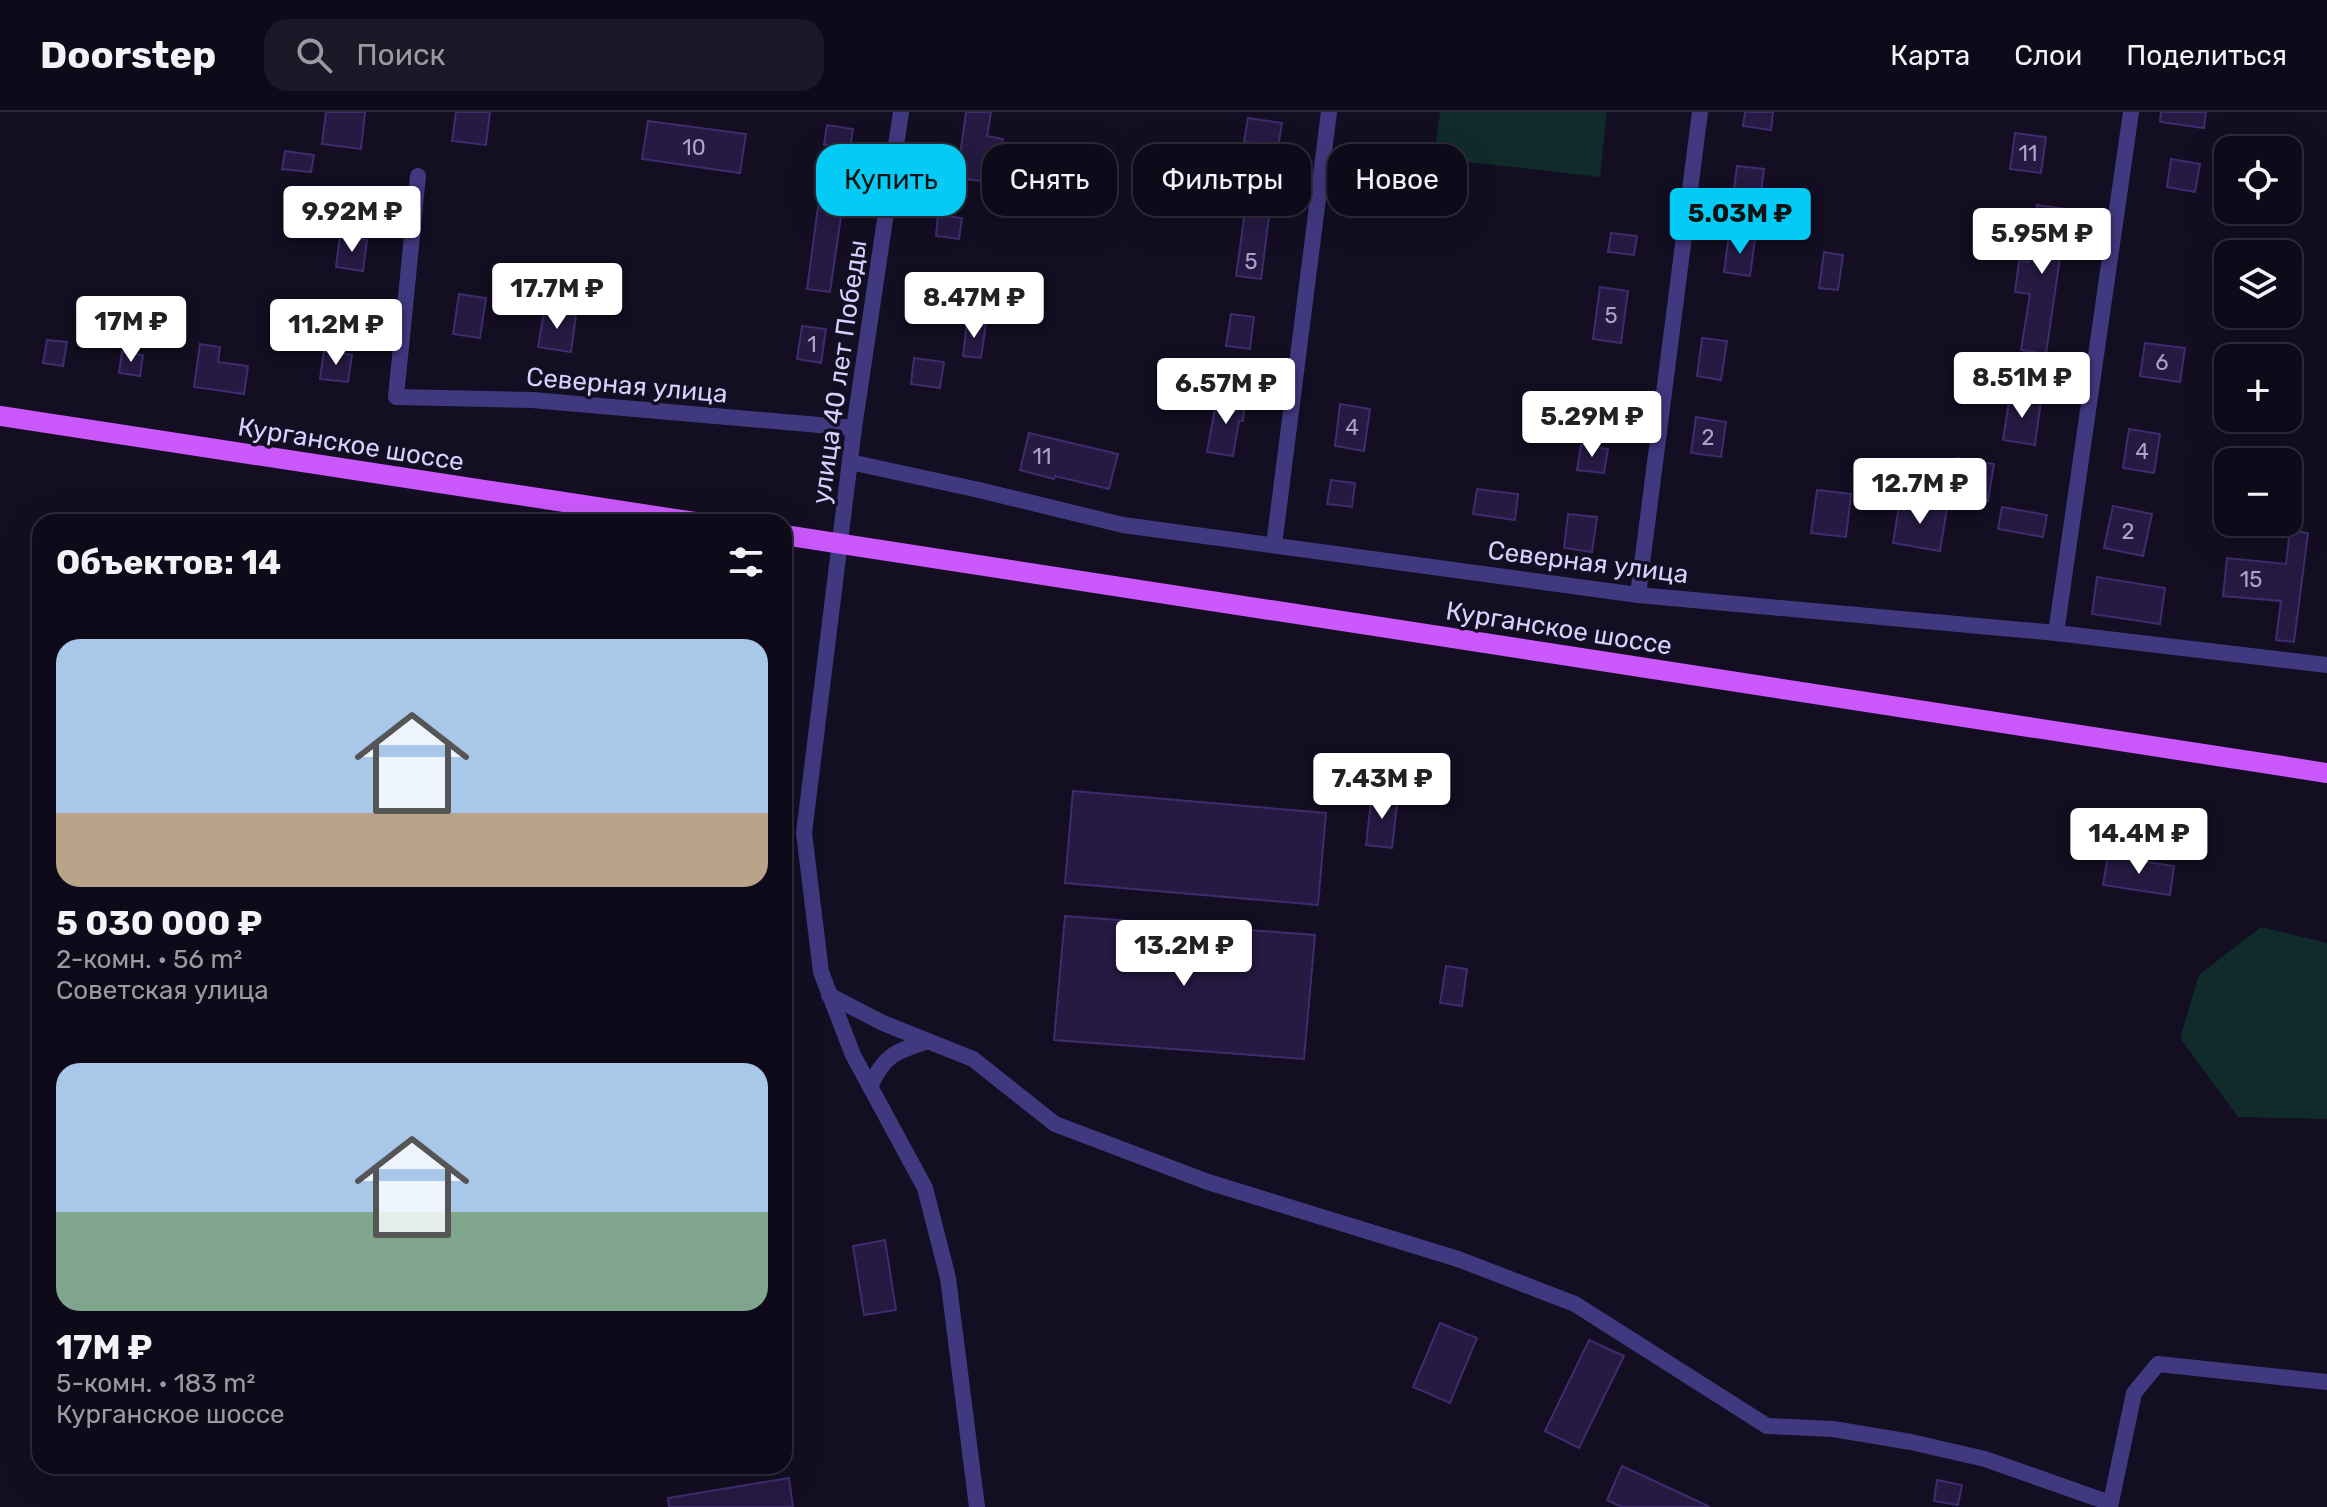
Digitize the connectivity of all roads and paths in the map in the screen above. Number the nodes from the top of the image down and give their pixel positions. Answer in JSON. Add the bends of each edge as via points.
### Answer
{"nodes":[{"id":1,"x":901,"y":112,"type":"edge"},
{"id":2,"x":1329,"y":112,"type":"edge"},
{"id":3,"x":1700,"y":112,"type":"edge"},
{"id":4,"x":2131,"y":112,"type":"edge"},
{"id":5,"x":418,"y":176,"type":"dead end"},
{"id":6,"x":0,"y":416,"type":"edge"},
{"id":7,"x":854,"y":428,"type":"junction"},
{"id":8,"x":850,"y":462,"type":"junction"},
{"id":9,"x":643,"y":514,"type":"edge"},
{"id":10,"x":792,"y":536,"type":"edge"},
{"id":11,"x":839,"y":543,"type":"junction"},
{"id":12,"x":1274,"y":545,"type":"junction"},
{"id":13,"x":1638,"y":595,"type":"junction"},
{"id":14,"x":2056,"y":633,"type":"junction"},
{"id":15,"x":2327,"y":665,"type":"edge"},
{"id":16,"x":2327,"y":773,"type":"edge"},
{"id":17,"x":829,"y":995,"type":"junction"},
{"id":18,"x":928,"y":1041,"type":"junction"},
{"id":19,"x":870,"y":1087,"type":"junction"},
{"id":20,"x":2327,"y":1382,"type":"edge"},
{"id":21,"x":2110,"y":1505,"type":"edge"},
{"id":22,"x":977,"y":1507,"type":"edge"}],
"edges":[{"from":1,"to":7,"type":"street","name":"улица 40 лет Победы"},
{"from":2,"to":12,"type":"street"},
{"from":3,"to":13,"type":"street"},
{"from":4,"to":14,"type":"street"},
{"from":5,"to":7,"type":"street","name":"Северная улица","via":[[396,397],[532,400]]},
{"from":6,"to":9,"type":"main road","name":"Курганское шоссе"},
{"from":7,"to":8,"type":"street","name":"улица 40 лет Победы"},
{"from":8,"to":11,"type":"street","name":"улица 40 лет Победы"},
{"from":8,"to":12,"type":"street","name":"Северная улица","via":[[1123,525]]},
{"from":10,"to":11,"type":"main road","name":"Курганское шоссе"},
{"from":11,"to":16,"type":"main road","name":"Курганское шоссе"},
{"from":11,"to":17,"type":"street","name":"улица 40 лет Победы","via":[[804,833],[821,972]]},
{"from":12,"to":13,"type":"street","name":"Северная улица"},
{"from":13,"to":14,"type":"street","name":"Северная улица"},
{"from":14,"to":15,"type":"street","name":"Северная улица"},
{"from":17,"to":18,"type":"street"},
{"from":17,"to":19,"type":"street","name":"улица 40 лет Победы"},
{"from":18,"to":19,"type":"street","via":[[896,1051],[879,1067]]},
{"from":18,"to":21,"type":"street","via":[[973,1059],[1055,1124],[1208,1182],[1458,1259],[1575,1304],[1767,1426],[1833,1429],[1985,1459]]},
{"from":19,"to":22,"type":"street","name":"улица 40 лет Победы","via":[[925,1188],[948,1278]]},
{"from":20,"to":21,"type":"street","via":[[2158,1364],[2134,1393]]}]}
